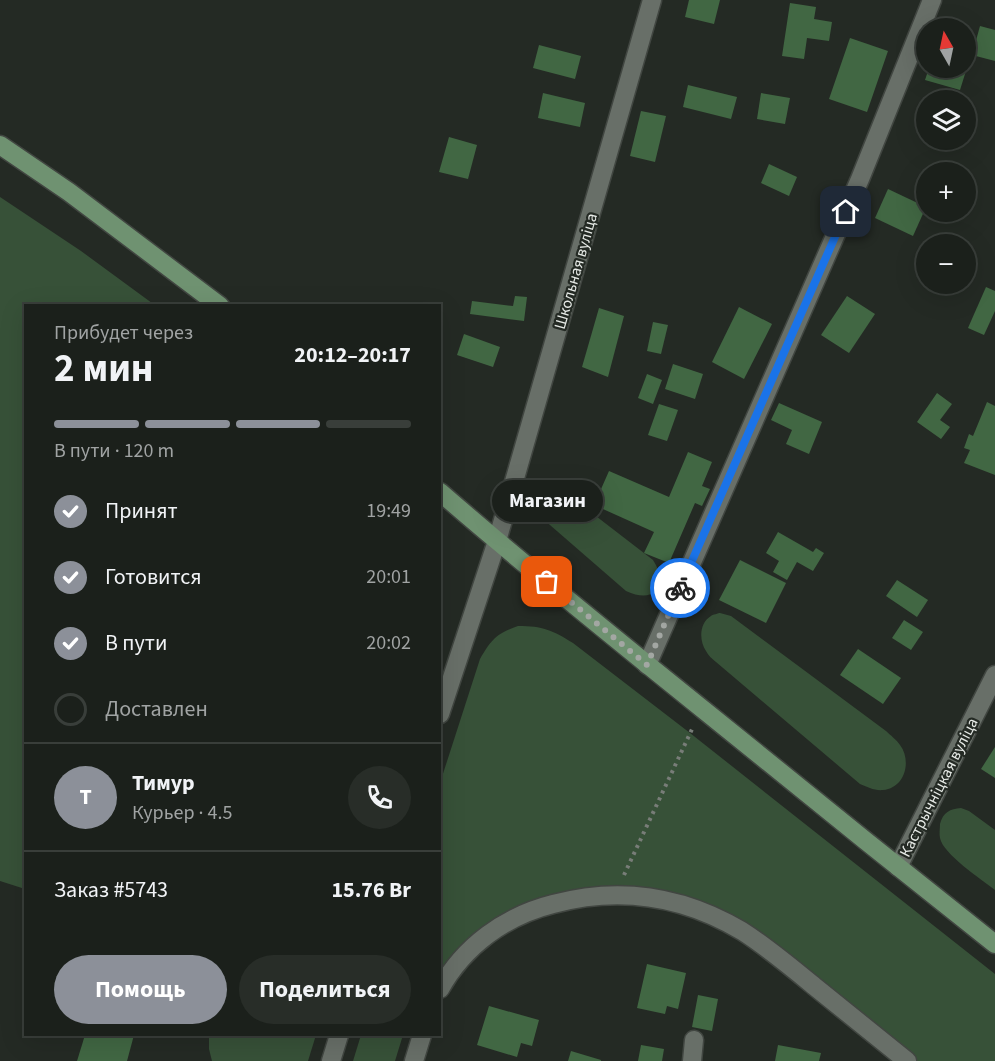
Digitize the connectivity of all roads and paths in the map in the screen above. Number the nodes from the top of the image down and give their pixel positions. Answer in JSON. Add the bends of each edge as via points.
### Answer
{"nodes":[{"id":1,"x":652,"y":0,"type":"edge"},
{"id":2,"x":932,"y":0,"type":"edge"},
{"id":3,"x":0,"y":145,"type":"edge"},
{"id":4,"x":217,"y":304,"type":"edge"},
{"id":5,"x":441,"y":493,"type":"edge"},
{"id":6,"x":497,"y":541,"type":"junction"},
{"id":7,"x":647,"y":665,"type":"junction"},
{"id":8,"x":995,"y":675,"type":"edge"},
{"id":9,"x":702,"y":709,"type":"junction"},
{"id":10,"x":441,"y":711,"type":"edge"},
{"id":11,"x":898,"y":867,"type":"junction"},
{"id":12,"x":615,"y":895,"type":"junction"},
{"id":13,"x":995,"y":944,"type":"edge"},
{"id":14,"x":441,"y":987,"type":"edge"},
{"id":15,"x":339,"y":1036,"type":"edge"},
{"id":16,"x":422,"y":1036,"type":"edge"},
{"id":17,"x":694,"y":1040,"type":"dead end"},
{"id":18,"x":331,"y":1061,"type":"edge"},
{"id":19,"x":414,"y":1061,"type":"edge"},
{"id":20,"x":692,"y":1061,"type":"edge"},
{"id":21,"x":906,"y":1061,"type":"edge"}],
"edges":[{"from":1,"to":6,"type":"street","name":"Школьная вуліца"},
{"from":2,"to":7,"type":"street","via":[[856,189]]},
{"from":3,"to":4,"type":"main road"},
{"from":5,"to":6,"type":"main road"},
{"from":6,"to":7,"type":"main road"},
{"from":6,"to":10,"type":"street","name":"Школьная вуліца"},
{"from":7,"to":9,"type":"main road"},
{"from":8,"to":11,"type":"street","name":"Кастрычніцкая вуліца"},
{"from":9,"to":11,"type":"main road"},
{"from":9,"to":12,"type":"path"},
{"from":11,"to":13,"type":"main road"},
{"from":12,"to":14,"type":"street","via":[[542,907],[499,926],[464,956]]},
{"from":12,"to":21,"type":"street","via":[[664,899],[689,906],[742,932]]},
{"from":15,"to":18,"type":"street"},
{"from":16,"to":19,"type":"street"},
{"from":17,"to":20,"type":"street"}]}
